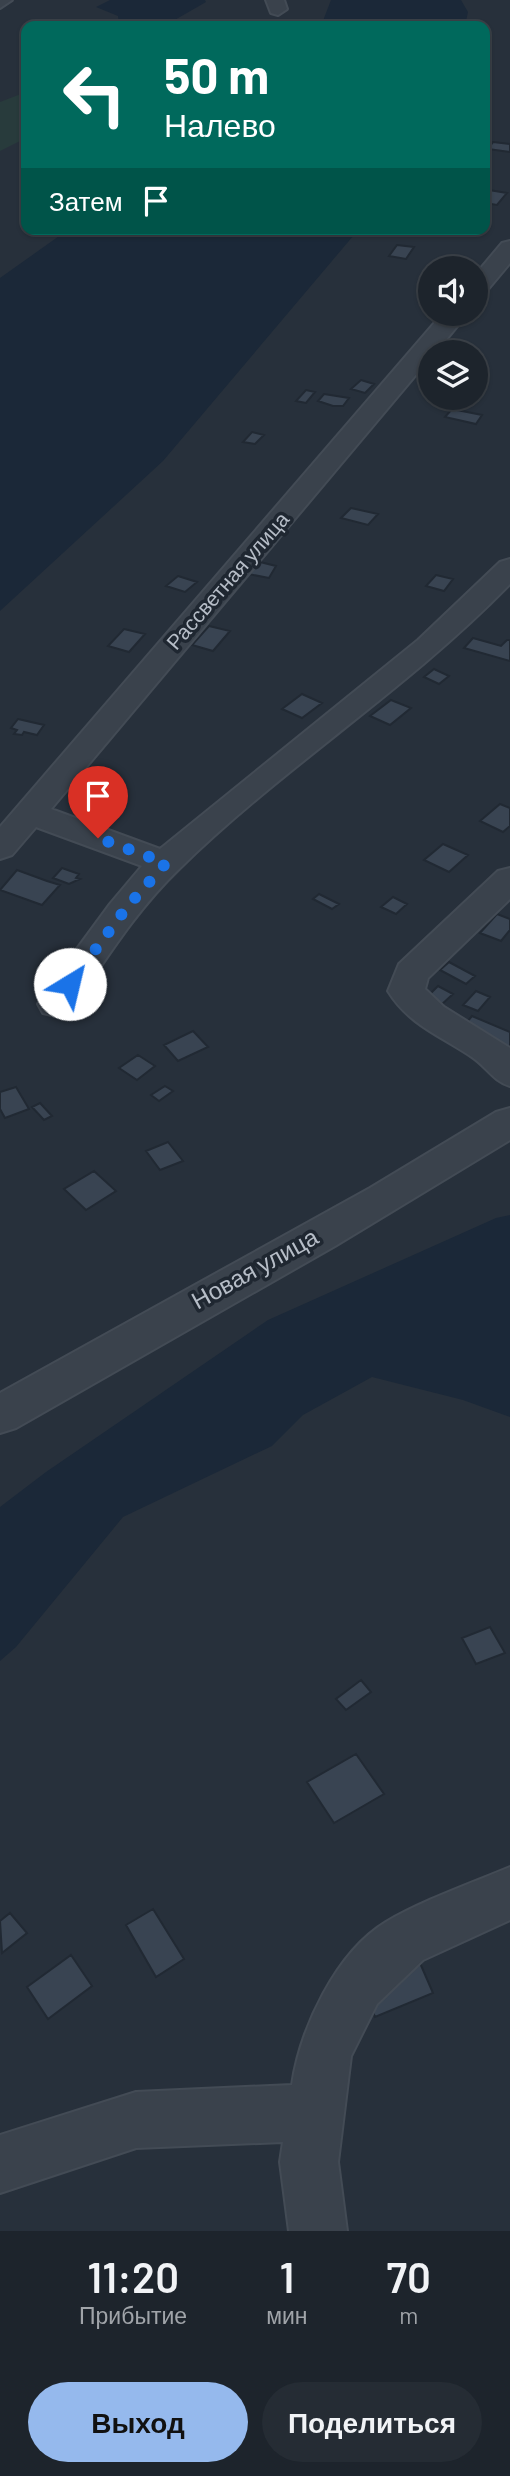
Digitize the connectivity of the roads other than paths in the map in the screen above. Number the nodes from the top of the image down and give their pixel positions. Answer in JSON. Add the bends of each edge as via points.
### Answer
{"nodes":[{"id":1,"x":510,"y":248,"type":"edge"},
{"id":2,"x":488,"y":275,"type":"edge"},
{"id":3,"x":445,"y":326,"type":"edge"},
{"id":4,"x":510,"y":568,"type":"edge"},
{"id":5,"x":30,"y":813,"type":"junction"},
{"id":6,"x":0,"y":848,"type":"edge"},
{"id":7,"x":166,"y":863,"type":"junction"},
{"id":8,"x":510,"y":879,"type":"edge"},
{"id":9,"x":56,"y":1004,"type":"dead end"},
{"id":10,"x":507,"y":1063,"type":"edge"},
{"id":11,"x":510,"y":1122,"type":"edge"},
{"id":12,"x":0,"y":1415,"type":"edge"},
{"id":13,"x":510,"y":1893,"type":"edge"},
{"id":14,"x":316,"y":2112,"type":"junction"},
{"id":15,"x":0,"y":2164,"type":"edge"},
{"id":16,"x":318,"y":2231,"type":"edge"}],
"edges":[{"from":1,"to":2,"type":"street"},
{"from":3,"to":5,"type":"street","name":"Рассветная улица"},
{"from":4,"to":7,"type":"street","via":[[356,707]]},
{"from":5,"to":6,"type":"street","name":"Рассветная улица"},
{"from":5,"to":7,"type":"street"},
{"from":7,"to":9,"type":"street","via":[[127,907]]},
{"from":8,"to":10,"type":"street","via":[[412,973],[406,991],[418,1009]]},
{"from":11,"to":12,"type":"street","name":"Новая улица","via":[[431,1173]]},
{"from":13,"to":14,"type":"street","via":[[404,1941],[358,1985],[324,2052]]},
{"from":14,"to":15,"type":"street","via":[[136,2120]]},
{"from":14,"to":16,"type":"street","via":[[309,2162]]}]}
